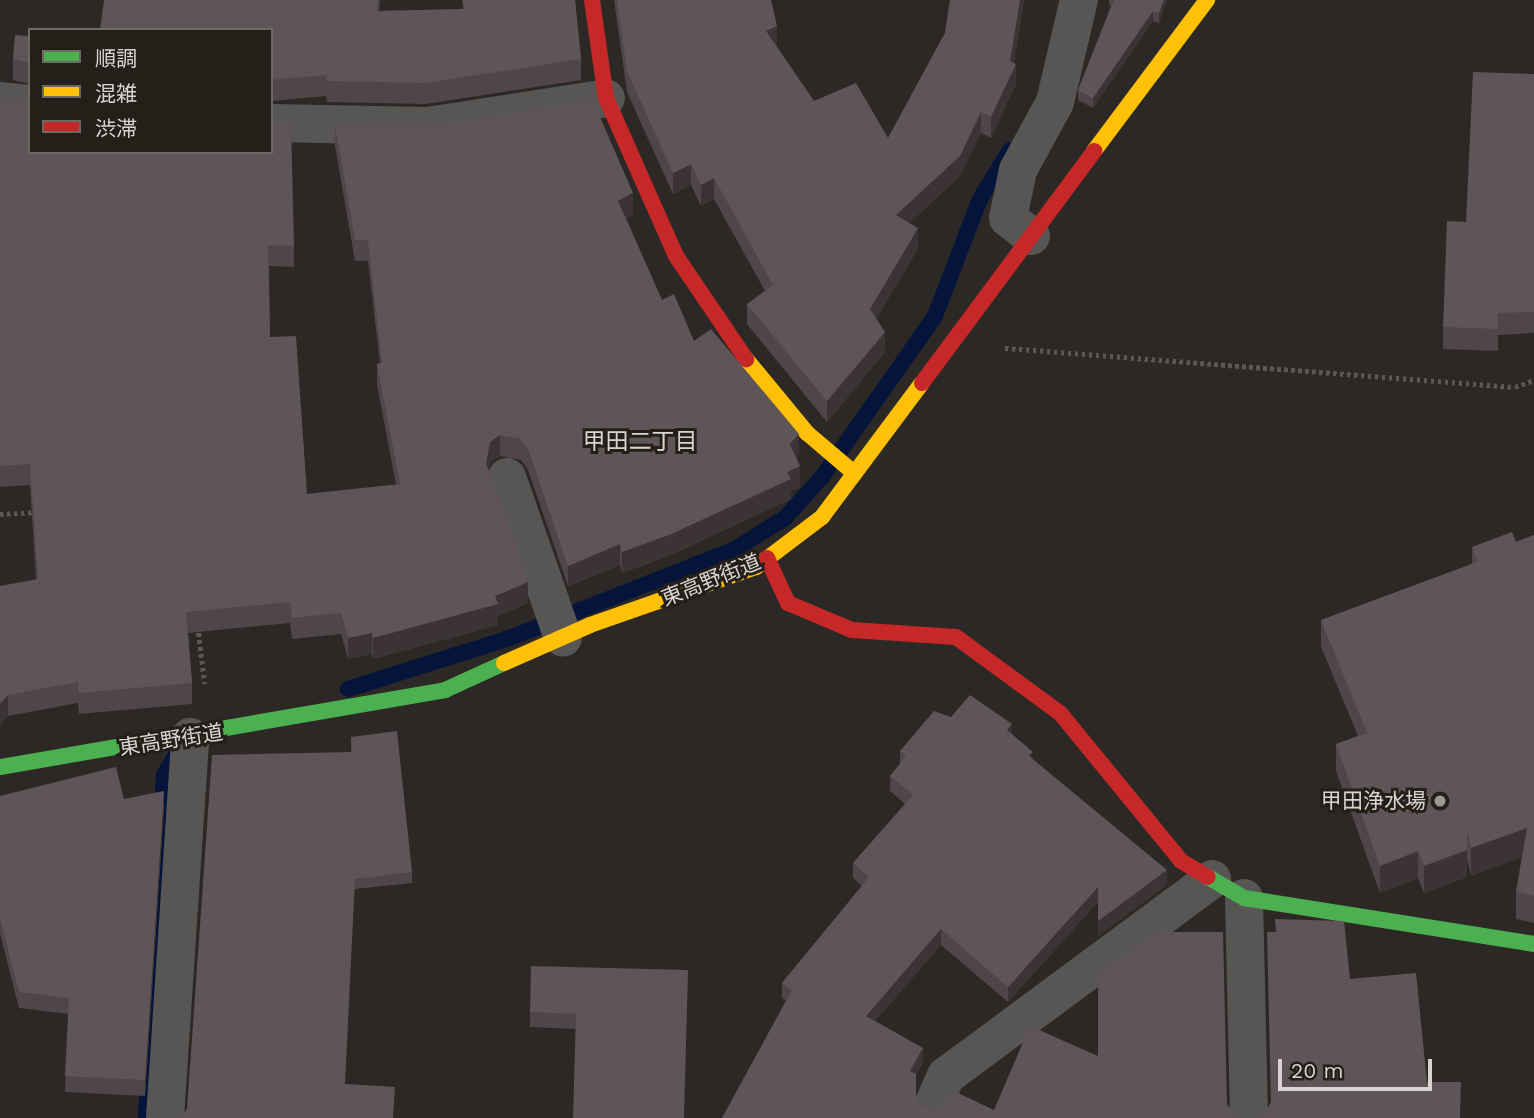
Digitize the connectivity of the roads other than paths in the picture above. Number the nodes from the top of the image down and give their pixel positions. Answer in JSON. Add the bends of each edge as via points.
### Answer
{"nodes":[{"id":1,"x":592,"y":0,"type":"edge"},
{"id":2,"x":1079,"y":0,"type":"edge"},
{"id":3,"x":1207,"y":0,"type":"edge"},
{"id":4,"x":606,"y":99,"type":"junction"},
{"id":5,"x":0,"y":101,"type":"edge"},
{"id":6,"x":28,"y":104,"type":"edge"},
{"id":7,"x":273,"y":123,"type":"edge"},
{"id":8,"x":1031,"y":236,"type":"junction"},
{"id":9,"x":854,"y":473,"type":"junction"},
{"id":10,"x":507,"y":477,"type":"dead end"},
{"id":11,"x":767,"y":558,"type":"junction"},
{"id":12,"x":563,"y":638,"type":"junction"},
{"id":13,"x":200,"y":735,"type":"junction"},
{"id":14,"x":0,"y":767,"type":"edge"},
{"id":15,"x":1228,"y":889,"type":"junction"},
{"id":16,"x":1534,"y":944,"type":"edge"},
{"id":17,"x":933,"y":1105,"type":"dead end"},
{"id":18,"x":165,"y":1118,"type":"edge"},
{"id":19,"x":1249,"y":1118,"type":"edge"}],
"edges":[{"from":1,"to":4,"type":"street"},
{"from":2,"to":8,"type":"street","via":[[1055,102],[1018,170],[1008,218]]},
{"from":3,"to":8,"type":"street","name":"東高野街道"},
{"from":4,"to":7,"type":"street","via":[[428,126]]},
{"from":4,"to":9,"type":"street","via":[[676,256],[727,335],[807,433]]},
{"from":5,"to":6,"type":"street"},
{"from":8,"to":9,"type":"street","name":"東高野街道"},
{"from":9,"to":11,"type":"street","name":"東高野街道","via":[[822,517]]},
{"from":10,"to":12,"type":"street"},
{"from":11,"to":12,"type":"street","name":"東高野街道"},
{"from":11,"to":15,"type":"street","via":[[788,603],[852,630],[956,637],[1060,713],[1181,860]]},
{"from":12,"to":13,"type":"street","name":"東高野街道","via":[[445,690]]},
{"from":13,"to":14,"type":"street","name":"東高野街道"},
{"from":13,"to":18,"type":"street"},
{"from":15,"to":16,"type":"street"},
{"from":15,"to":17,"type":"street","via":[[946,1076]]},
{"from":15,"to":19,"type":"street"}]}
